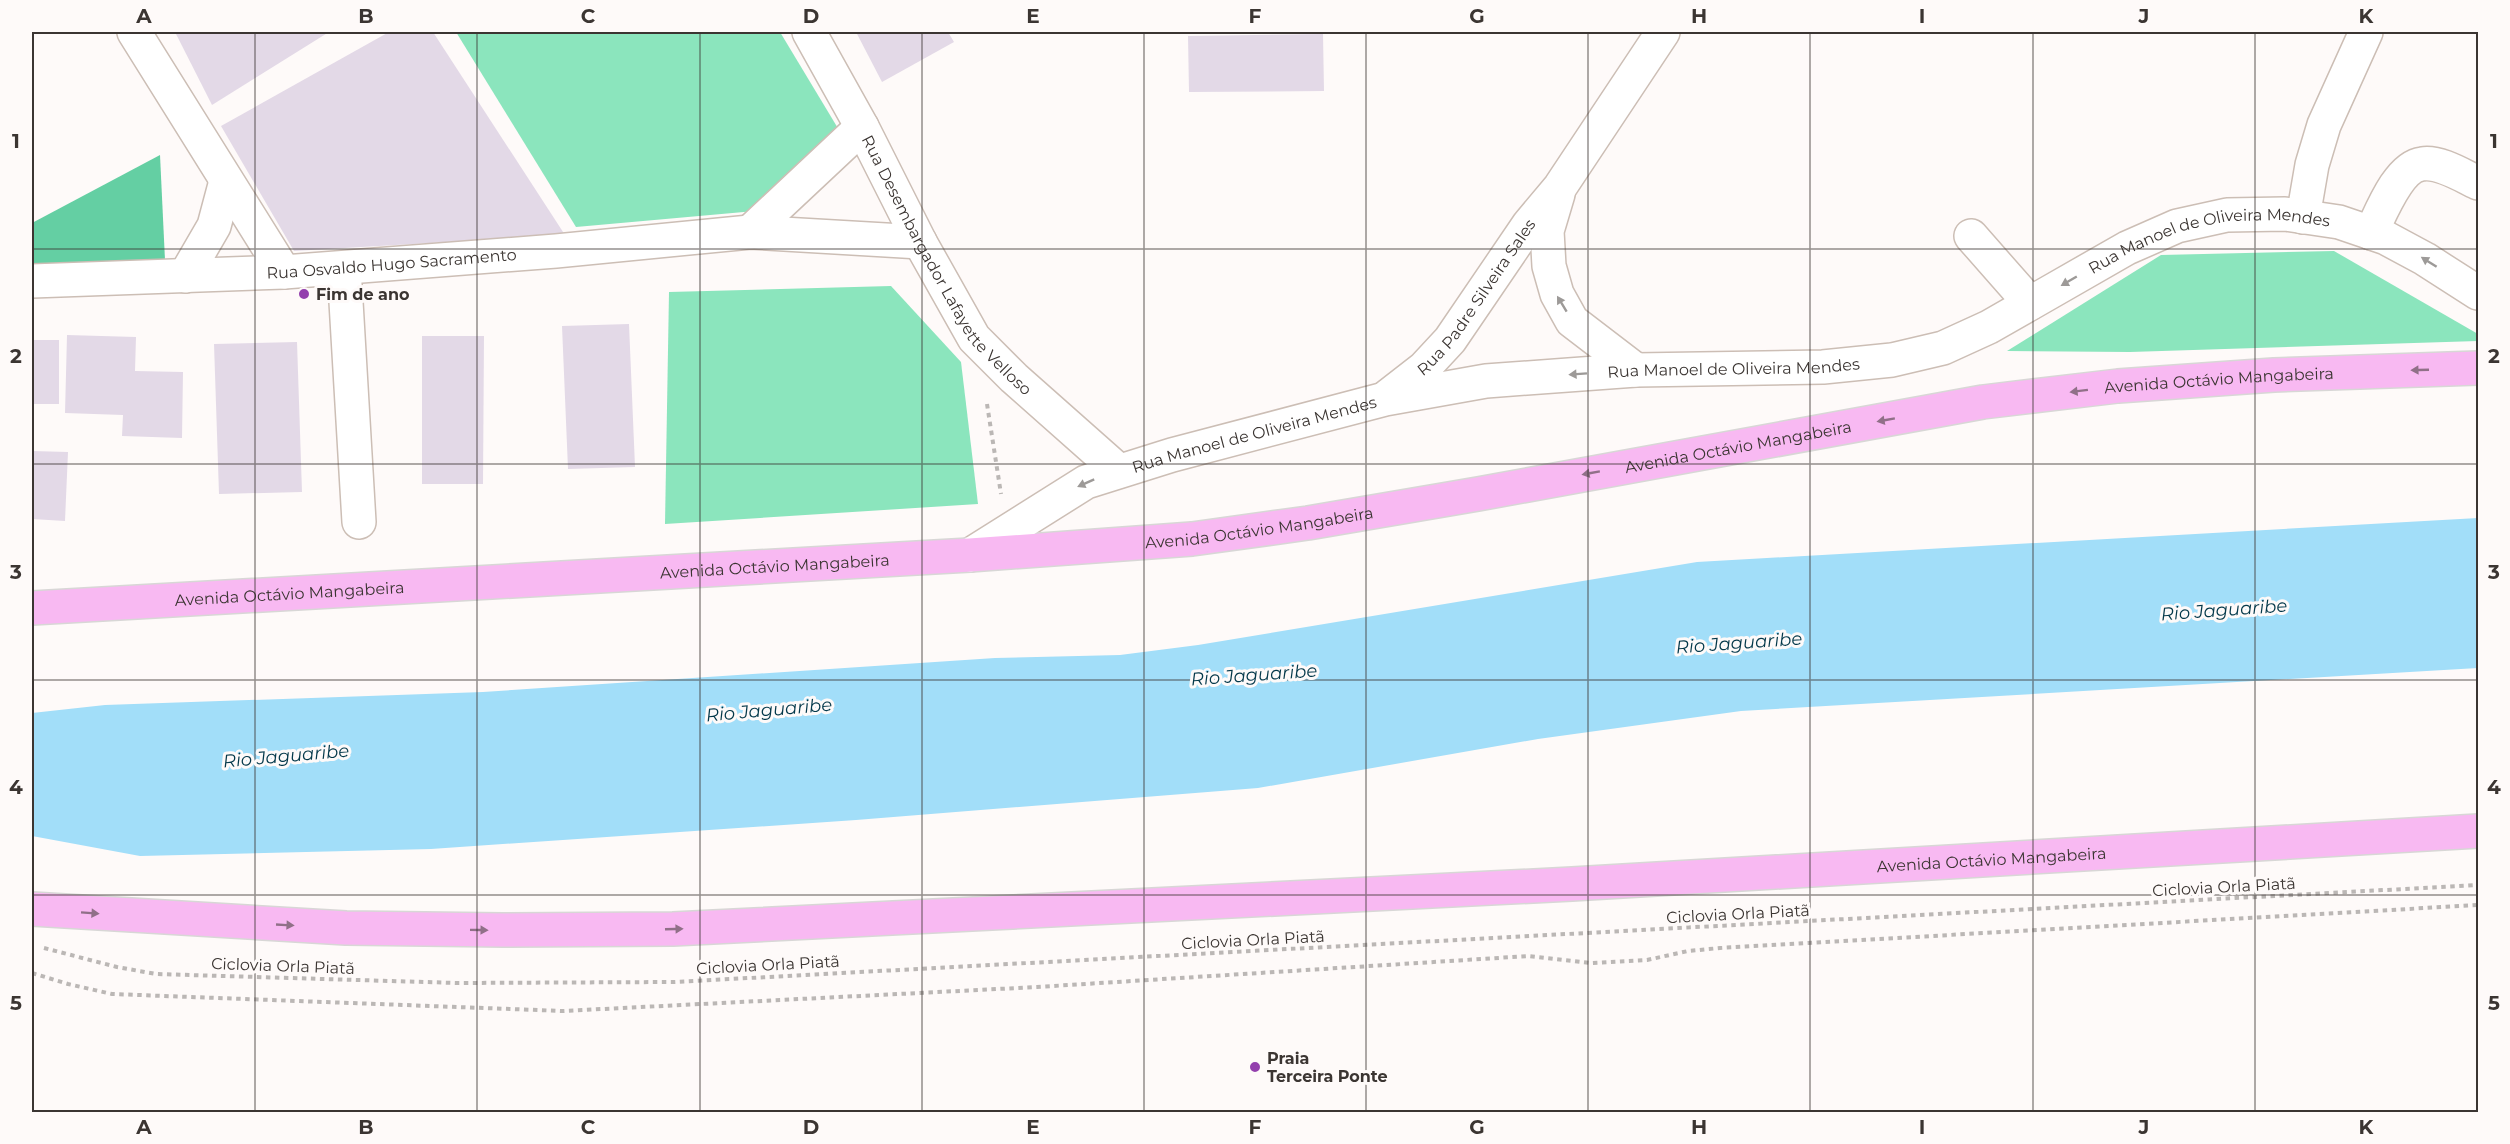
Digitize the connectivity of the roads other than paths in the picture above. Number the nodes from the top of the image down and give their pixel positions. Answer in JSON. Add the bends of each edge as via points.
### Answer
{"nodes":[{"id":1,"x":134,"y":32,"type":"edge"},
{"id":2,"x":809,"y":32,"type":"edge"},
{"id":3,"x":1663,"y":32,"type":"edge"},
{"id":4,"x":2366,"y":32,"type":"edge"},
{"id":5,"x":862,"y":127,"type":"junction"},
{"id":6,"x":226,"y":181,"type":"junction"},
{"id":7,"x":2478,"y":183,"type":"edge"},
{"id":8,"x":1560,"y":188,"type":"junction"},
{"id":9,"x":2303,"y":217,"type":"junction"},
{"id":10,"x":750,"y":232,"type":"junction"},
{"id":11,"x":2371,"y":233,"type":"junction"},
{"id":12,"x":1971,"y":236,"type":"dead end"},
{"id":13,"x":920,"y":242,"type":"junction"},
{"id":14,"x":344,"y":268,"type":"junction"},
{"id":15,"x":284,"y":272,"type":"junction"},
{"id":16,"x":185,"y":276,"type":"junction"},
{"id":17,"x":32,"y":281,"type":"edge"},
{"id":18,"x":2478,"y":293,"type":"edge"},
{"id":19,"x":2030,"y":303,"type":"junction"},
{"id":20,"x":2478,"y":368,"type":"edge"},
{"id":21,"x":1636,"y":370,"type":"junction"},
{"id":22,"x":1385,"y":399,"type":"junction"},
{"id":23,"x":1119,"y":471,"type":"junction"},
{"id":24,"x":359,"y":522,"type":"dead end"},
{"id":25,"x":969,"y":555,"type":"junction"},
{"id":26,"x":32,"y":608,"type":"edge"},
{"id":27,"x":2478,"y":831,"type":"edge"},
{"id":28,"x":32,"y":909,"type":"edge"}],
"edges":[{"from":1,"to":6,"type":"street"},
{"from":2,"to":5,"type":"street","name":"Rua Desembargador Lafayette Velloso"},
{"from":3,"to":8,"type":"street","name":"Rua Padre Silveira Sales"},
{"from":4,"to":9,"type":"street","via":[[2324,125]]},
{"from":5,"to":10,"type":"street"},
{"from":5,"to":13,"type":"street","name":"Rua Desembargador Lafayette Velloso"},
{"from":6,"to":15,"type":"street"},
{"from":6,"to":16,"type":"street","via":[[213,226]]},
{"from":7,"to":11,"type":"street","via":[[2436,166],[2422,164],[2408,169]]},
{"from":21,"to":8,"type":"street","name":"Rua Padre Silveira Sales","one_way":true,"via":[[1572,321],[1557,294],[1549,266],[1547,231]]},
{"from":8,"to":22,"type":"street","name":"Rua Padre Silveira Sales","via":[[1528,224],[1450,340],[1424,368]]},
{"from":9,"to":11,"type":"street","name":"Rua Manoel de Oliveira Mendes","via":[[2339,222]]},
{"from":9,"to":19,"type":"street","name":"Rua Manoel de Oliveira Mendes","one_way":true,"via":[[2227,215],[2178,226],[2127,248]]},
{"from":10,"to":13,"type":"street","name":"Rua Osvaldo Hugo Sacramento"},
{"from":10,"to":14,"type":"street","name":"Rua Osvaldo Hugo Sacramento"},
{"from":18,"to":11,"type":"street","name":"Rua Manoel de Oliveira Mendes","one_way":true,"via":[[2425,259]]},
{"from":12,"to":19,"type":"street"},
{"from":13,"to":23,"type":"street","name":"Rua Desembargador Lafayette Velloso","via":[[974,338]]},
{"from":14,"to":15,"type":"street","name":"Rua Osvaldo Hugo Sacramento"},
{"from":14,"to":24,"type":"street"},
{"from":15,"to":16,"type":"street","name":"Rua Osvaldo Hugo Sacramento"},
{"from":16,"to":17,"type":"street","name":"Rua Osvaldo Hugo Sacramento"},
{"from":19,"to":21,"type":"street","name":"Rua Manoel de Oliveira Mendes","via":[[1943,348],[1892,360],[1768,369]]},
{"from":20,"to":25,"type":"main road","name":"Avenida Octávio Mangabeira","one_way":true,"via":[[2274,375],[2118,386],[1983,402],[1308,523],[1192,539]]},
{"from":21,"to":22,"type":"street","name":"Rua Manoel de Oliveira Mendes","one_way":true,"via":[[1486,381]]},
{"from":22,"to":23,"type":"street","name":"Rua Manoel de Oliveira Mendes"},
{"from":23,"to":25,"type":"street","name":"Rua Manoel de Oliveira Mendes","one_way":true,"via":[[1086,482]]},
{"from":25,"to":26,"type":"main road","name":"Avenida Octávio Mangabeira"},
{"from":28,"to":27,"type":"main road","name":"Avenida Octávio Mangabeira","one_way":true,"via":[[346,928],[673,929],[1572,884]]}]}
